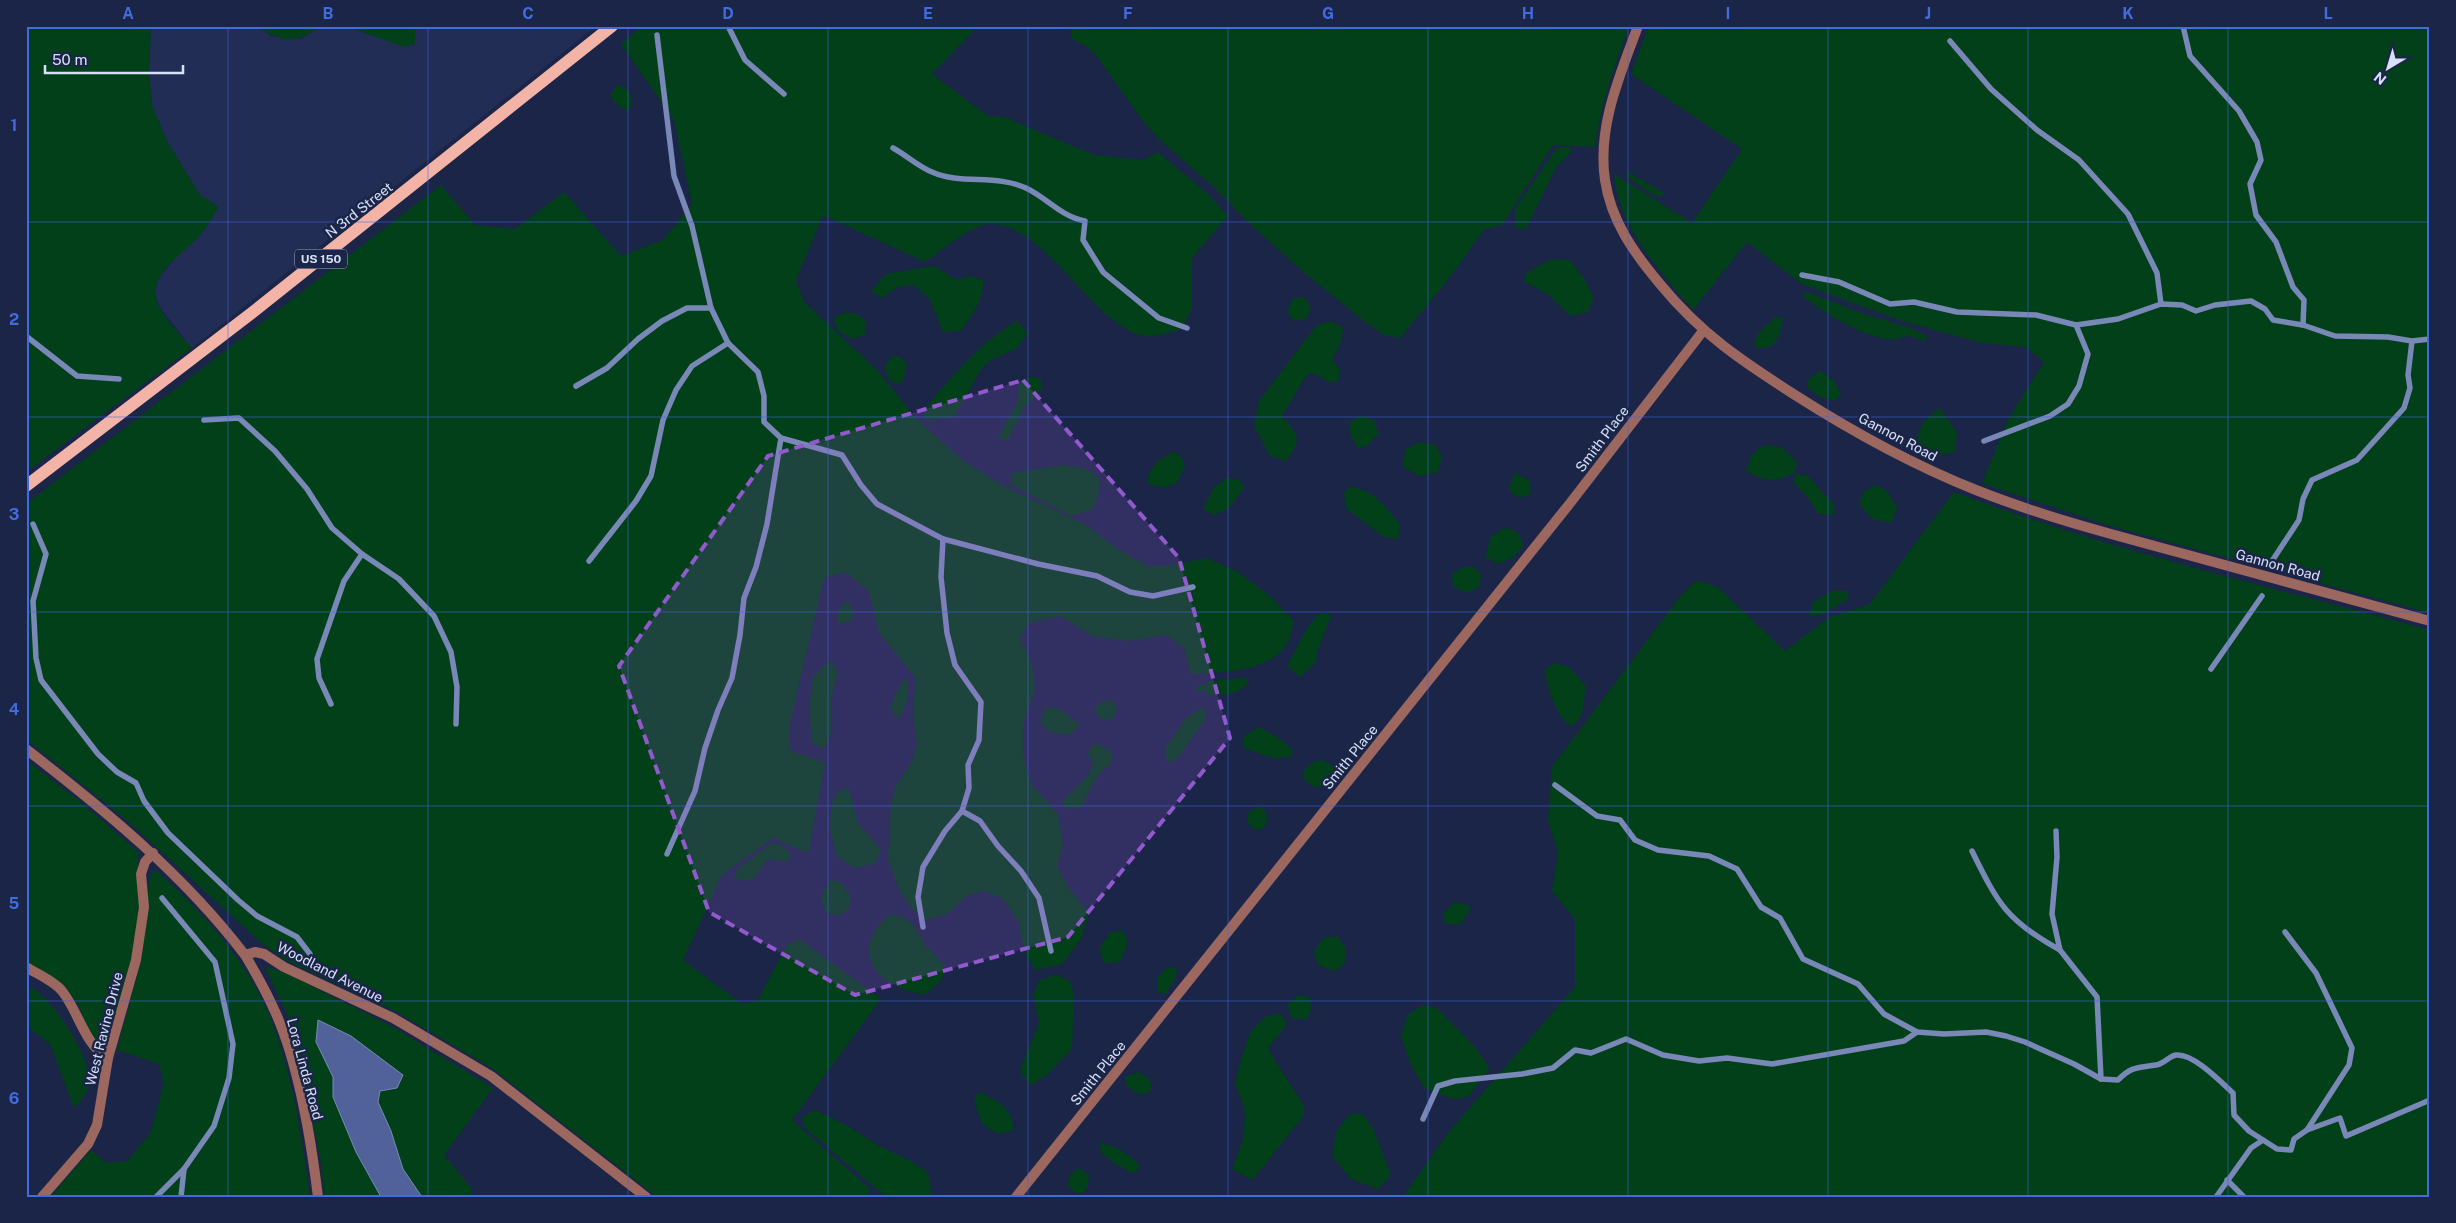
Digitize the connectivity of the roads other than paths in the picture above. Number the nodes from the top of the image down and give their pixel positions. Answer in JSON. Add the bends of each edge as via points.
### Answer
{"nodes":[{"id":1,"x":612,"y":26,"type":"edge"},
{"id":2,"x":1638,"y":26,"type":"edge"},
{"id":3,"x":1703,"y":331,"type":"junction"},
{"id":4,"x":26,"y":486,"type":"edge"},
{"id":5,"x":2430,"y":621,"type":"edge"},
{"id":6,"x":26,"y":749,"type":"edge"},
{"id":7,"x":153,"y":852,"type":"junction"},
{"id":8,"x":245,"y":955,"type":"junction"},
{"id":9,"x":26,"y":968,"type":"edge"},
{"id":10,"x":108,"y":1058,"type":"junction"},
{"id":11,"x":42,"y":1197,"type":"edge"},
{"id":12,"x":318,"y":1197,"type":"edge"},
{"id":13,"x":646,"y":1197,"type":"edge"},
{"id":14,"x":1016,"y":1197,"type":"edge"}],
"edges":[{"from":1,"to":4,"type":"main road","name":"N 3rd Street","number":"US 150","via":[[277,294]]},
{"from":2,"to":3,"type":"street","name":"Gannon Road","via":[[1607,124],[1604,154],[1608,196],[1615,218],[1648,271],[1684,314]]},
{"from":3,"to":5,"type":"street","name":"Gannon Road","via":[[1761,373],[1855,431],[1980,491],[2104,532]]},
{"from":3,"to":14,"type":"street","name":"Smith Place","via":[[1571,502]]},
{"from":6,"to":7,"type":"street"},
{"from":7,"to":8,"type":"street","via":[[221,924]]},
{"from":7,"to":10,"type":"street","name":"West Ravine Drive","via":[[144,862],[141,874],[144,907],[136,960]]},
{"from":8,"to":12,"type":"street","name":"Lora Linda Road","via":[[278,1018],[298,1082]]},
{"from":8,"to":13,"type":"street","name":"Woodland Avenue","via":[[264,954],[393,1018],[491,1076]]},
{"from":9,"to":10,"type":"street","via":[[61,989],[98,1053]]},
{"from":10,"to":11,"type":"street","name":"West Ravine Drive","via":[[97,1124],[88,1144]]}]}
